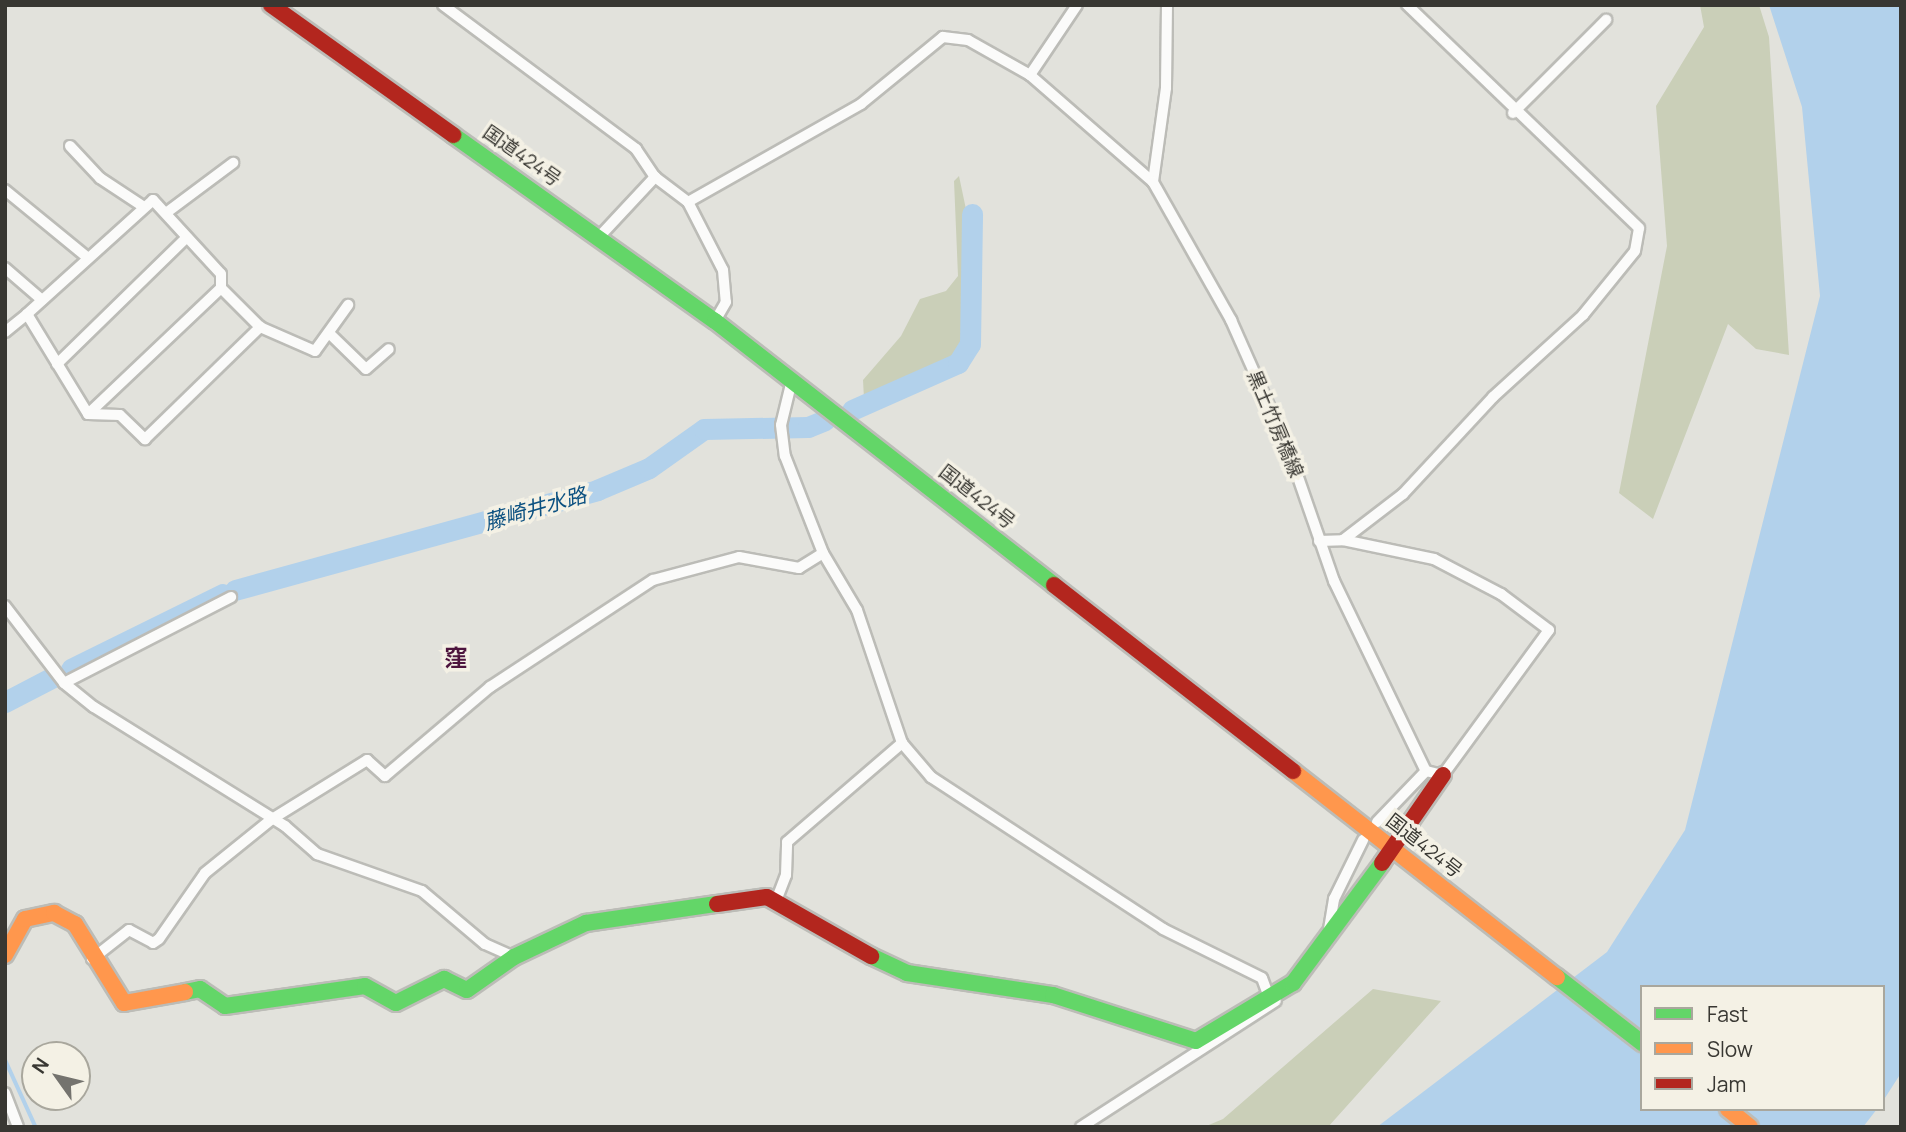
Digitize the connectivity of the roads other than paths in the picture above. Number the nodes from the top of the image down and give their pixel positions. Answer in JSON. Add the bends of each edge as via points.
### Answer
{"nodes":[{"id":1,"x":271,"y":5,"type":"edge"},
{"id":2,"x":443,"y":5,"type":"edge"},
{"id":3,"x":1077,"y":5,"type":"edge"},
{"id":4,"x":1167,"y":5,"type":"edge"},
{"id":5,"x":1407,"y":5,"type":"edge"},
{"id":6,"x":1606,"y":20,"type":"dead end"},
{"id":7,"x":1030,"y":75,"type":"junction"},
{"id":8,"x":1513,"y":113,"type":"junction"},
{"id":9,"x":70,"y":146,"type":"dead end"},
{"id":10,"x":233,"y":163,"type":"dead end"},
{"id":11,"x":655,"y":177,"type":"junction"},
{"id":12,"x":1153,"y":182,"type":"junction"},
{"id":13,"x":5,"y":190,"type":"edge"},
{"id":14,"x":688,"y":202,"type":"junction"},
{"id":15,"x":141,"y":205,"type":"junction"},
{"id":16,"x":166,"y":213,"type":"junction"},
{"id":17,"x":600,"y":236,"type":"junction"},
{"id":18,"x":186,"y":238,"type":"junction"},
{"id":19,"x":87,"y":257,"type":"junction"},
{"id":20,"x":5,"y":268,"type":"edge"},
{"id":21,"x":221,"y":288,"type":"junction"},
{"id":22,"x":42,"y":300,"type":"junction"},
{"id":23,"x":348,"y":305,"type":"dead end"},
{"id":24,"x":27,"y":314,"type":"junction"},
{"id":25,"x":715,"y":321,"type":"junction"},
{"id":26,"x":260,"y":327,"type":"junction"},
{"id":27,"x":5,"y":331,"type":"edge"},
{"id":28,"x":330,"y":334,"type":"junction"},
{"id":29,"x":389,"y":349,"type":"dead end"},
{"id":30,"x":57,"y":364,"type":"junction"},
{"id":31,"x":792,"y":380,"type":"junction"},
{"id":32,"x":88,"y":414,"type":"junction"},
{"id":33,"x":1343,"y":540,"type":"junction"},
{"id":34,"x":1319,"y":541,"type":"junction"},
{"id":35,"x":823,"y":553,"type":"junction"},
{"id":36,"x":231,"y":597,"type":"dead end"},
{"id":37,"x":5,"y":606,"type":"edge"},
{"id":38,"x":64,"y":682,"type":"junction"},
{"id":39,"x":902,"y":743,"type":"junction"},
{"id":40,"x":1426,"y":771,"type":"junction"},
{"id":41,"x":1443,"y":775,"type":"junction"},
{"id":42,"x":272,"y":819,"type":"junction"},
{"id":43,"x":1377,"y":822,"type":"dead end"},
{"id":44,"x":1363,"y":840,"type":"dead end"},
{"id":45,"x":1392,"y":848,"type":"junction"},
{"id":46,"x":776,"y":901,"type":"junction"},
{"id":47,"x":1327,"y":942,"type":"junction"},
{"id":48,"x":5,"y":954,"type":"edge"},
{"id":49,"x":514,"y":957,"type":"junction"},
{"id":50,"x":92,"y":958,"type":"junction"},
{"id":51,"x":1293,"y":983,"type":"junction"},
{"id":52,"x":1269,"y":997,"type":"junction"},
{"id":53,"x":1640,"y":1040,"type":"edge"},
{"id":54,"x":5,"y":1093,"type":"edge"},
{"id":55,"x":1730,"y":1111,"type":"edge"},
{"id":56,"x":18,"y":1127,"type":"edge"},
{"id":57,"x":1081,"y":1127,"type":"edge"},
{"id":58,"x":1750,"y":1127,"type":"edge"}],
"edges":[{"from":1,"to":17,"type":"main road","name":"国道424号"},
{"from":2,"to":11,"type":"street","via":[[636,149]]},
{"from":3,"to":7,"type":"street"},
{"from":4,"to":12,"type":"street","via":[[1166,88]]},
{"from":5,"to":8,"type":"street"},
{"from":6,"to":8,"type":"street"},
{"from":7,"to":12,"type":"street","name":"黒土竹房橋線"},
{"from":7,"to":14,"type":"street","name":"黒土竹房橋線","via":[[968,40],[943,37],[861,104]]},
{"from":8,"to":33,"type":"street","via":[[1635,224],[1635,251],[1583,316],[1493,397],[1403,494]]},
{"from":9,"to":15,"type":"street","via":[[100,178]]},
{"from":10,"to":16,"type":"street"},
{"from":11,"to":14,"type":"street"},
{"from":11,"to":17,"type":"street"},
{"from":12,"to":34,"type":"street","name":"黒土竹房橋線","via":[[1231,320],[1289,451]]},
{"from":13,"to":19,"type":"street"},
{"from":14,"to":25,"type":"street","via":[[723,270],[726,302]]},
{"from":15,"to":16,"type":"street","via":[[153,200]]},
{"from":15,"to":19,"type":"street"},
{"from":16,"to":18,"type":"street"},
{"from":17,"to":25,"type":"main road","name":"国道424号"},
{"from":18,"to":21,"type":"street","via":[[220,274]]},
{"from":18,"to":30,"type":"street"},
{"from":19,"to":22,"type":"street"},
{"from":20,"to":22,"type":"street"},
{"from":21,"to":26,"type":"street"},
{"from":21,"to":32,"type":"street"},
{"from":22,"to":24,"type":"street"},
{"from":23,"to":28,"type":"street"},
{"from":24,"to":27,"type":"street"},
{"from":24,"to":30,"type":"street"},
{"from":25,"to":31,"type":"main road","name":"国道424号"},
{"from":26,"to":28,"type":"street","via":[[314,351]]},
{"from":26,"to":32,"type":"street","via":[[145,439],[120,415]]},
{"from":28,"to":29,"type":"street","via":[[366,369]]},
{"from":30,"to":32,"type":"street"},
{"from":31,"to":35,"type":"street","via":[[781,429]]},
{"from":31,"to":45,"type":"main road","name":"国道424号"},
{"from":33,"to":34,"type":"street"},
{"from":33,"to":41,"type":"street","via":[[1434,559],[1501,594],[1549,630]]},
{"from":34,"to":40,"type":"street","name":"黒土竹房橋線"},
{"from":35,"to":39,"type":"street","via":[[857,610]]},
{"from":35,"to":42,"type":"street","via":[[799,568],[730,558],[653,580],[490,687],[385,776],[368,760]]},
{"from":36,"to":38,"type":"street"},
{"from":37,"to":38,"type":"street"},
{"from":38,"to":42,"type":"street"},
{"from":39,"to":46,"type":"street","via":[[787,842],[786,875]]},
{"from":39,"to":52,"type":"street","via":[[931,777],[1163,929],[1262,978]]},
{"from":40,"to":41,"type":"street"},
{"from":40,"to":43,"type":"street"},
{"from":41,"to":45,"type":"main road"},
{"from":42,"to":49,"type":"street","via":[[338,865],[422,891],[485,944]]},
{"from":42,"to":50,"type":"street","via":[[205,873],[159,939],[153,943],[129,930]]},
{"from":44,"to":47,"type":"street","via":[[1334,899]]},
{"from":45,"to":47,"type":"main road"},
{"from":45,"to":53,"type":"main road","name":"国道424号"},
{"from":46,"to":49,"type":"main road","via":[[657,908],[586,923]]},
{"from":46,"to":52,"type":"main road","via":[[821,932],[907,972],[1053,995],[1179,1039],[1196,1041]]},
{"from":47,"to":51,"type":"main road"},
{"from":48,"to":50,"type":"main road","via":[[25,919],[54,913],[75,924]]},
{"from":49,"to":50,"type":"main road","via":[[467,990],[444,979],[396,1003],[365,986],[225,1006],[200,989],[124,1003]]},
{"from":51,"to":52,"type":"main road"},
{"from":51,"to":57,"type":"street","via":[[1210,1049]]},
{"from":54,"to":56,"type":"street"},
{"from":55,"to":58,"type":"main road"}]}
